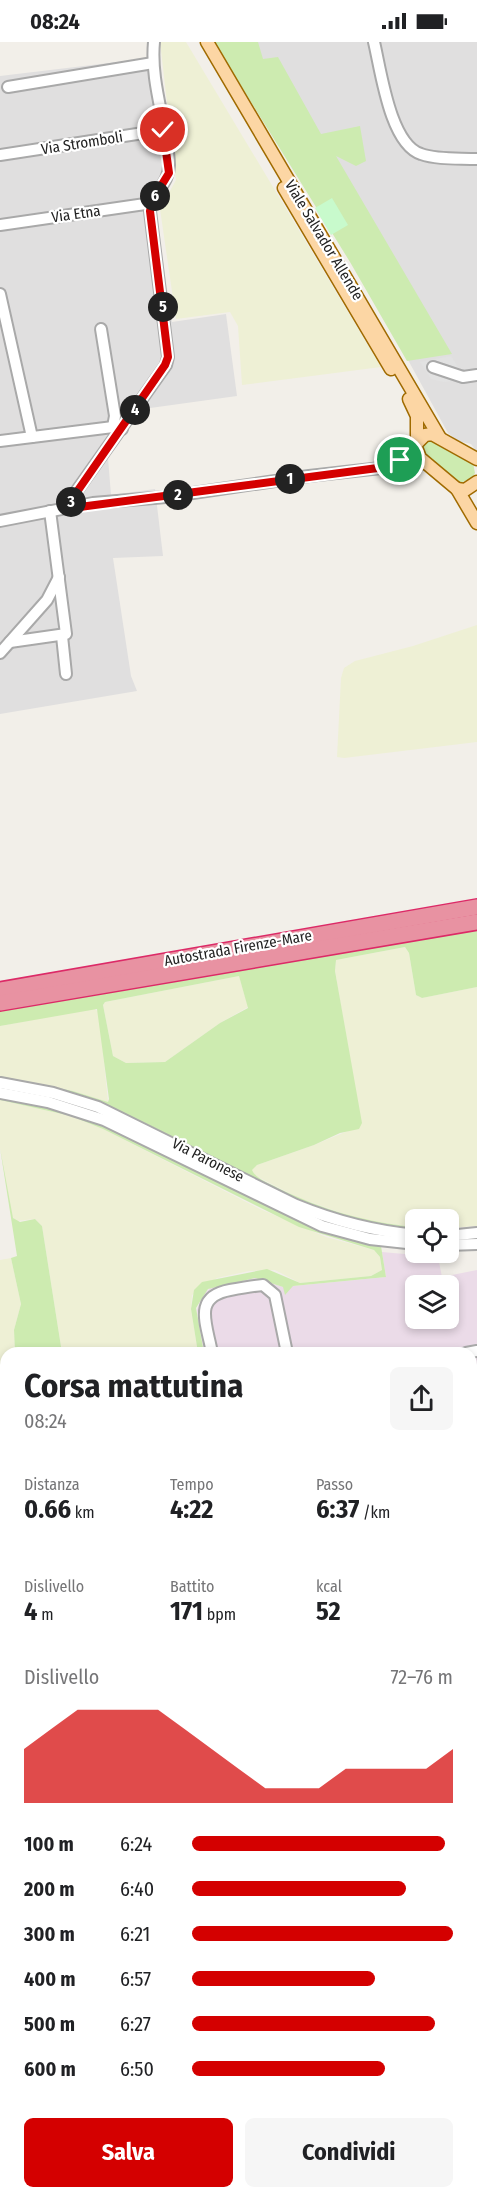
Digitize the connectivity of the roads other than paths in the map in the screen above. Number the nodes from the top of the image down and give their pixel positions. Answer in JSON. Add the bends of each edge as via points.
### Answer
{"nodes":[{"id":1,"x":154,"y":42,"type":"edge"},
{"id":2,"x":198,"y":42,"type":"edge"},
{"id":3,"x":207,"y":42,"type":"edge"},
{"id":4,"x":374,"y":42,"type":"edge"},
{"id":5,"x":153,"y":63,"type":"junction"},
{"id":6,"x":8,"y":87,"type":"dead end"},
{"id":7,"x":163,"y":130,"type":"junction"},
{"id":8,"x":0,"y":155,"type":"edge"},
{"id":9,"x":477,"y":159,"type":"edge"},
{"id":10,"x":152,"y":203,"type":"junction"},
{"id":11,"x":0,"y":225,"type":"edge"},
{"id":12,"x":0,"y":294,"type":"edge"},
{"id":13,"x":2,"y":318,"type":"edge"},
{"id":14,"x":101,"y":329,"type":"dead end"},
{"id":15,"x":433,"y":367,"type":"dead end"},
{"id":16,"x":477,"y":375,"type":"edge"},
{"id":17,"x":117,"y":428,"type":"junction"},
{"id":18,"x":32,"y":436,"type":"junction"},
{"id":19,"x":440,"y":438,"type":"junction"},
{"id":20,"x":0,"y":441,"type":"edge"},
{"id":21,"x":416,"y":445,"type":"junction"},
{"id":22,"x":477,"y":449,"type":"edge"},
{"id":23,"x":463,"y":451,"type":"junction"},
{"id":24,"x":477,"y":459,"type":"edge"},
{"id":25,"x":426,"y":464,"type":"junction"},
{"id":26,"x":393,"y":466,"type":"junction"},
{"id":27,"x":477,"y":482,"type":"edge"},
{"id":28,"x":457,"y":489,"type":"junction"},
{"id":29,"x":72,"y":508,"type":"junction"},
{"id":30,"x":50,"y":512,"type":"junction"},
{"id":31,"x":0,"y":521,"type":"edge"},
{"id":32,"x":477,"y":523,"type":"edge"},
{"id":33,"x":59,"y":577,"type":"junction"},
{"id":34,"x":62,"y":636,"type":"junction"},
{"id":35,"x":10,"y":642,"type":"junction"},
{"id":36,"x":0,"y":653,"type":"edge"},
{"id":37,"x":66,"y":674,"type":"dead end"},
{"id":38,"x":477,"y":907,"type":"edge"},
{"id":39,"x":477,"y":922,"type":"edge"},
{"id":40,"x":0,"y":990,"type":"edge"},
{"id":41,"x":0,"y":1003,"type":"edge"},
{"id":42,"x":0,"y":1083,"type":"edge"},
{"id":43,"x":0,"y":1093,"type":"edge"},
{"id":44,"x":405,"y":1233,"type":"edge"},
{"id":45,"x":477,"y":1233,"type":"edge"},
{"id":46,"x":459,"y":1235,"type":"edge"},
{"id":47,"x":405,"y":1243,"type":"edge"},
{"id":48,"x":477,"y":1244,"type":"edge"},
{"id":49,"x":459,"y":1245,"type":"edge"},
{"id":50,"x":211,"y":1347,"type":"edge"},
{"id":51,"x":287,"y":1347,"type":"edge"}],
"edges":[{"from":1,"to":5,"type":"street"},
{"from":2,"to":21,"type":"main road","name":"Viale Salvador Allende","via":[[412,405],[418,420]]},
{"from":3,"to":19,"type":"main road","name":"Viale Salvador Allende"},
{"from":4,"to":9,"type":"street","via":[[393,119],[411,149],[433,156]]},
{"from":5,"to":6,"type":"street"},
{"from":5,"to":7,"type":"street"},
{"from":7,"to":8,"type":"street","name":"Via Stromboli"},
{"from":7,"to":10,"type":"street","via":[[169,173]]},
{"from":10,"to":11,"type":"street","name":"Via Etna"},
{"from":10,"to":17,"type":"street","via":[[168,357]]},
{"from":12,"to":13,"type":"street"},
{"from":13,"to":18,"type":"street"},
{"from":14,"to":17,"type":"street"},
{"from":15,"to":16,"type":"street","via":[[463,377]]},
{"from":17,"to":18,"type":"street"},
{"from":17,"to":29,"type":"street","via":[[74,496]]},
{"from":18,"to":20,"type":"street"},
{"from":19,"to":21,"type":"main road","via":[[428,434]]},
{"from":19,"to":23,"type":"main road"},
{"from":21,"to":25,"type":"main road"},
{"from":21,"to":26,"type":"street"},
{"from":22,"to":23,"type":"street"},
{"from":23,"to":24,"type":"main road"},
{"from":25,"to":26,"type":"street"},
{"from":25,"to":28,"type":"main road"},
{"from":26,"to":29,"type":"street"},
{"from":27,"to":28,"type":"main road","via":[[465,490]]},
{"from":28,"to":32,"type":"main road"},
{"from":29,"to":30,"type":"street"},
{"from":30,"to":31,"type":"street"},
{"from":30,"to":33,"type":"street"},
{"from":33,"to":34,"type":"street","via":[[66,630]]},
{"from":33,"to":35,"type":"street","via":[[47,600]]},
{"from":34,"to":35,"type":"street"},
{"from":34,"to":37,"type":"street"},
{"from":35,"to":36,"type":"street"},
{"from":38,"to":40,"type":"highway","name":"Autostrada Firenze-Mare"},
{"from":39,"to":41,"type":"highway","name":"Autostrada Firenze-Mare"},
{"from":42,"to":44,"type":"street","name":"Via Paronese","via":[[69,1097],[108,1111],[329,1218]]},
{"from":43,"to":47,"type":"street","name":"Via Paronese","via":[[48,1102],[104,1120],[322,1226],[370,1239]]},
{"from":45,"to":46,"type":"street"},
{"from":48,"to":49,"type":"street"},
{"from":50,"to":51,"type":"street","via":[[204,1311],[207,1300],[217,1293],[255,1286],[267,1287],[278,1301]]}]}
